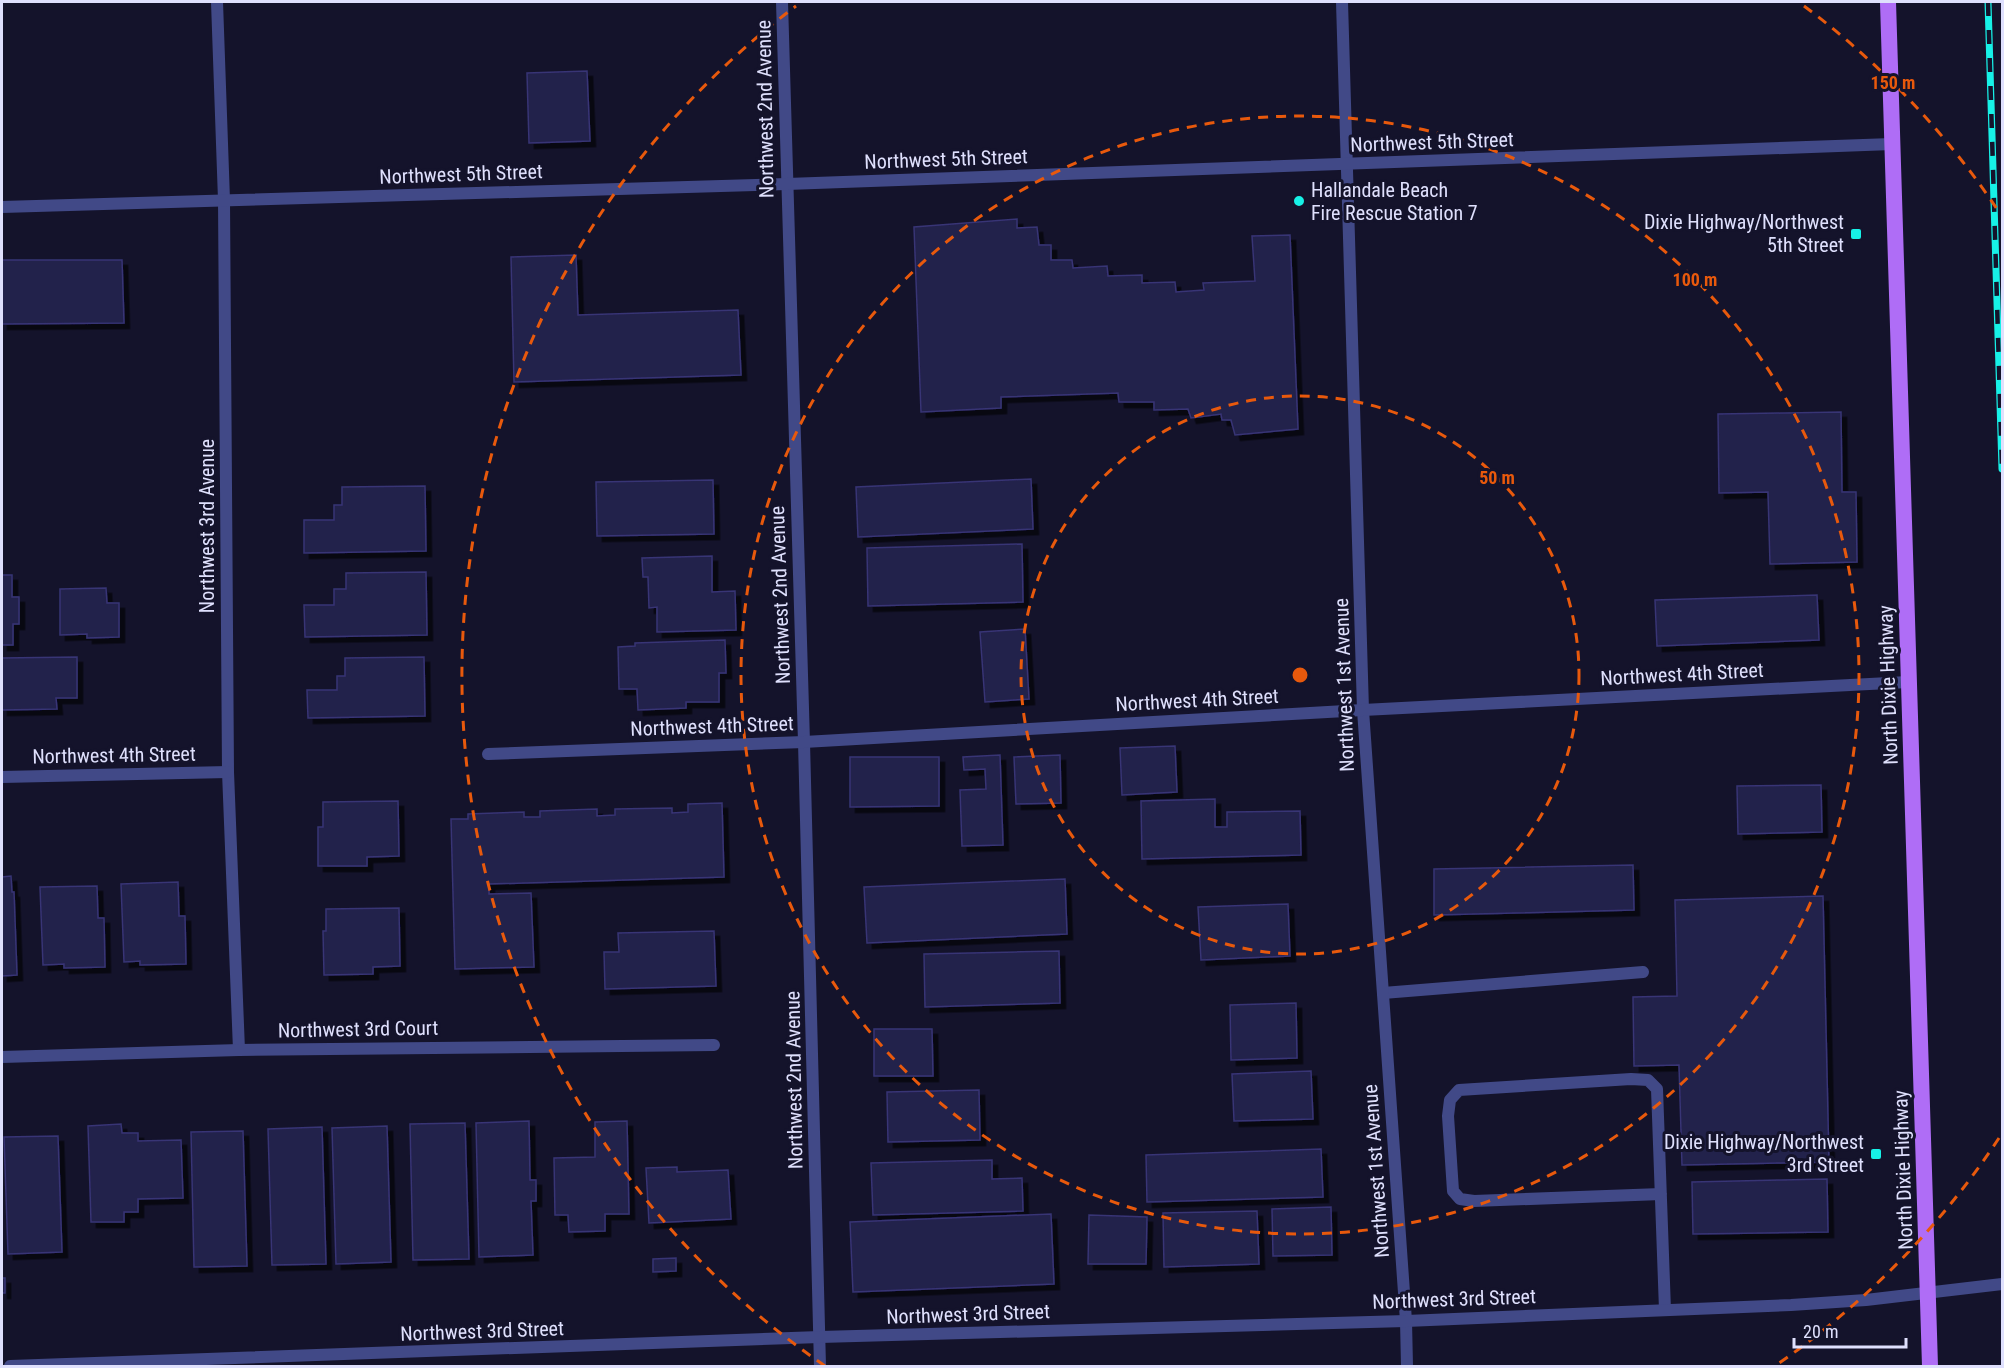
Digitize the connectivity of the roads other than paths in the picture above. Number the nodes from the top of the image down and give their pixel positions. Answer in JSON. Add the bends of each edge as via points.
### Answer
{"nodes":[{"id":1,"x":217,"y":2,"type":"edge"},
{"id":2,"x":782,"y":2,"type":"edge"},
{"id":3,"x":1342,"y":2,"type":"edge"},
{"id":4,"x":1888,"y":2,"type":"edge"},
{"id":5,"x":1892,"y":144,"type":"junction"},
{"id":6,"x":1348,"y":164,"type":"junction"},
{"id":7,"x":787,"y":184,"type":"junction"},
{"id":8,"x":224,"y":200,"type":"junction"},
{"id":9,"x":2,"y":207,"type":"edge"},
{"id":10,"x":1908,"y":682,"type":"junction"},
{"id":11,"x":1363,"y":710,"type":"junction"},
{"id":12,"x":804,"y":742,"type":"junction"},
{"id":13,"x":488,"y":754,"type":"dead end"},
{"id":14,"x":228,"y":772,"type":"junction"},
{"id":15,"x":2,"y":777,"type":"edge"},
{"id":16,"x":1643,"y":972,"type":"dead end"},
{"id":17,"x":1383,"y":993,"type":"junction"},
{"id":18,"x":714,"y":1045,"type":"dead end"},
{"id":19,"x":239,"y":1050,"type":"junction"},
{"id":20,"x":2,"y":1057,"type":"edge"},
{"id":21,"x":1660,"y":1194,"type":"junction"},
{"id":22,"x":2002,"y":1284,"type":"edge"},
{"id":23,"x":1927,"y":1292,"type":"junction"},
{"id":24,"x":1665,"y":1310,"type":"junction"},
{"id":25,"x":1406,"y":1321,"type":"junction"},
{"id":26,"x":820,"y":1337,"type":"junction"},
{"id":27,"x":309,"y":1362,"type":"edge"},
{"id":28,"x":10,"y":1366,"type":"edge"},
{"id":29,"x":67,"y":1366,"type":"edge"},
{"id":30,"x":820,"y":1366,"type":"edge"},
{"id":31,"x":1407,"y":1366,"type":"edge"},
{"id":32,"x":1930,"y":1366,"type":"edge"}],
"edges":[{"from":1,"to":8,"type":"street","name":"Northwest 3rd Avenue"},
{"from":2,"to":7,"type":"street","name":"Northwest 2nd Avenue"},
{"from":3,"to":6,"type":"street","name":"Northwest 1st Avenue"},
{"from":4,"to":5,"type":"main road","name":"North Dixie Highway"},
{"from":5,"to":6,"type":"street","name":"Northwest 5th Street"},
{"from":5,"to":10,"type":"main road","name":"North Dixie Highway"},
{"from":6,"to":7,"type":"street","name":"Northwest 5th Street"},
{"from":6,"to":11,"type":"street","name":"Northwest 1st Avenue"},
{"from":7,"to":8,"type":"street","name":"Northwest 5th Street"},
{"from":7,"to":12,"type":"street","name":"Northwest 2nd Avenue"},
{"from":8,"to":9,"type":"street","name":"Northwest 5th Street"},
{"from":8,"to":14,"type":"street","name":"Northwest 3rd Avenue"},
{"from":10,"to":11,"type":"street","name":"Northwest 4th Street"},
{"from":10,"to":23,"type":"main road","name":"North Dixie Highway"},
{"from":11,"to":12,"type":"street","name":"Northwest 4th Street"},
{"from":11,"to":17,"type":"street","name":"Northwest 1st Avenue"},
{"from":12,"to":13,"type":"street","name":"Northwest 4th Street"},
{"from":12,"to":26,"type":"street","name":"Northwest 2nd Avenue"},
{"from":14,"to":15,"type":"street","name":"Northwest 4th Street"},
{"from":14,"to":19,"type":"street","name":"Northwest 3rd Avenue"},
{"from":16,"to":17,"type":"street"},
{"from":17,"to":25,"type":"street","name":"Northwest 1st Avenue"},
{"from":18,"to":19,"type":"street","name":"Northwest 3rd Court"},
{"from":19,"to":20,"type":"street","name":"Northwest 3rd Court"},
{"from":21,"to":21,"type":"street","via":[[1657,1089],[1648,1080],[1459,1090],[1450,1100],[1454,1191],[1460,1199]]},
{"from":21,"to":24,"type":"street"},
{"from":22,"to":23,"type":"street","name":"Northwest 3rd Street"},
{"from":23,"to":24,"type":"street","name":"Northwest 3rd Street","via":[[1866,1300]]},
{"from":23,"to":32,"type":"main road","name":"North Dixie Highway"},
{"from":24,"to":25,"type":"street","name":"Northwest 3rd Street"},
{"from":25,"to":26,"type":"street","name":"Northwest 3rd Street"},
{"from":25,"to":31,"type":"street","name":"Northwest 1st Avenue"},
{"from":26,"to":27,"type":"street","name":"Northwest 3rd Street"},
{"from":26,"to":30,"type":"street","name":"Northwest 2nd Avenue"},
{"from":27,"to":29,"type":"street","name":"Northwest 3rd Street"},
{"from":28,"to":29,"type":"street","name":"Northwest 3rd Street"}]}
